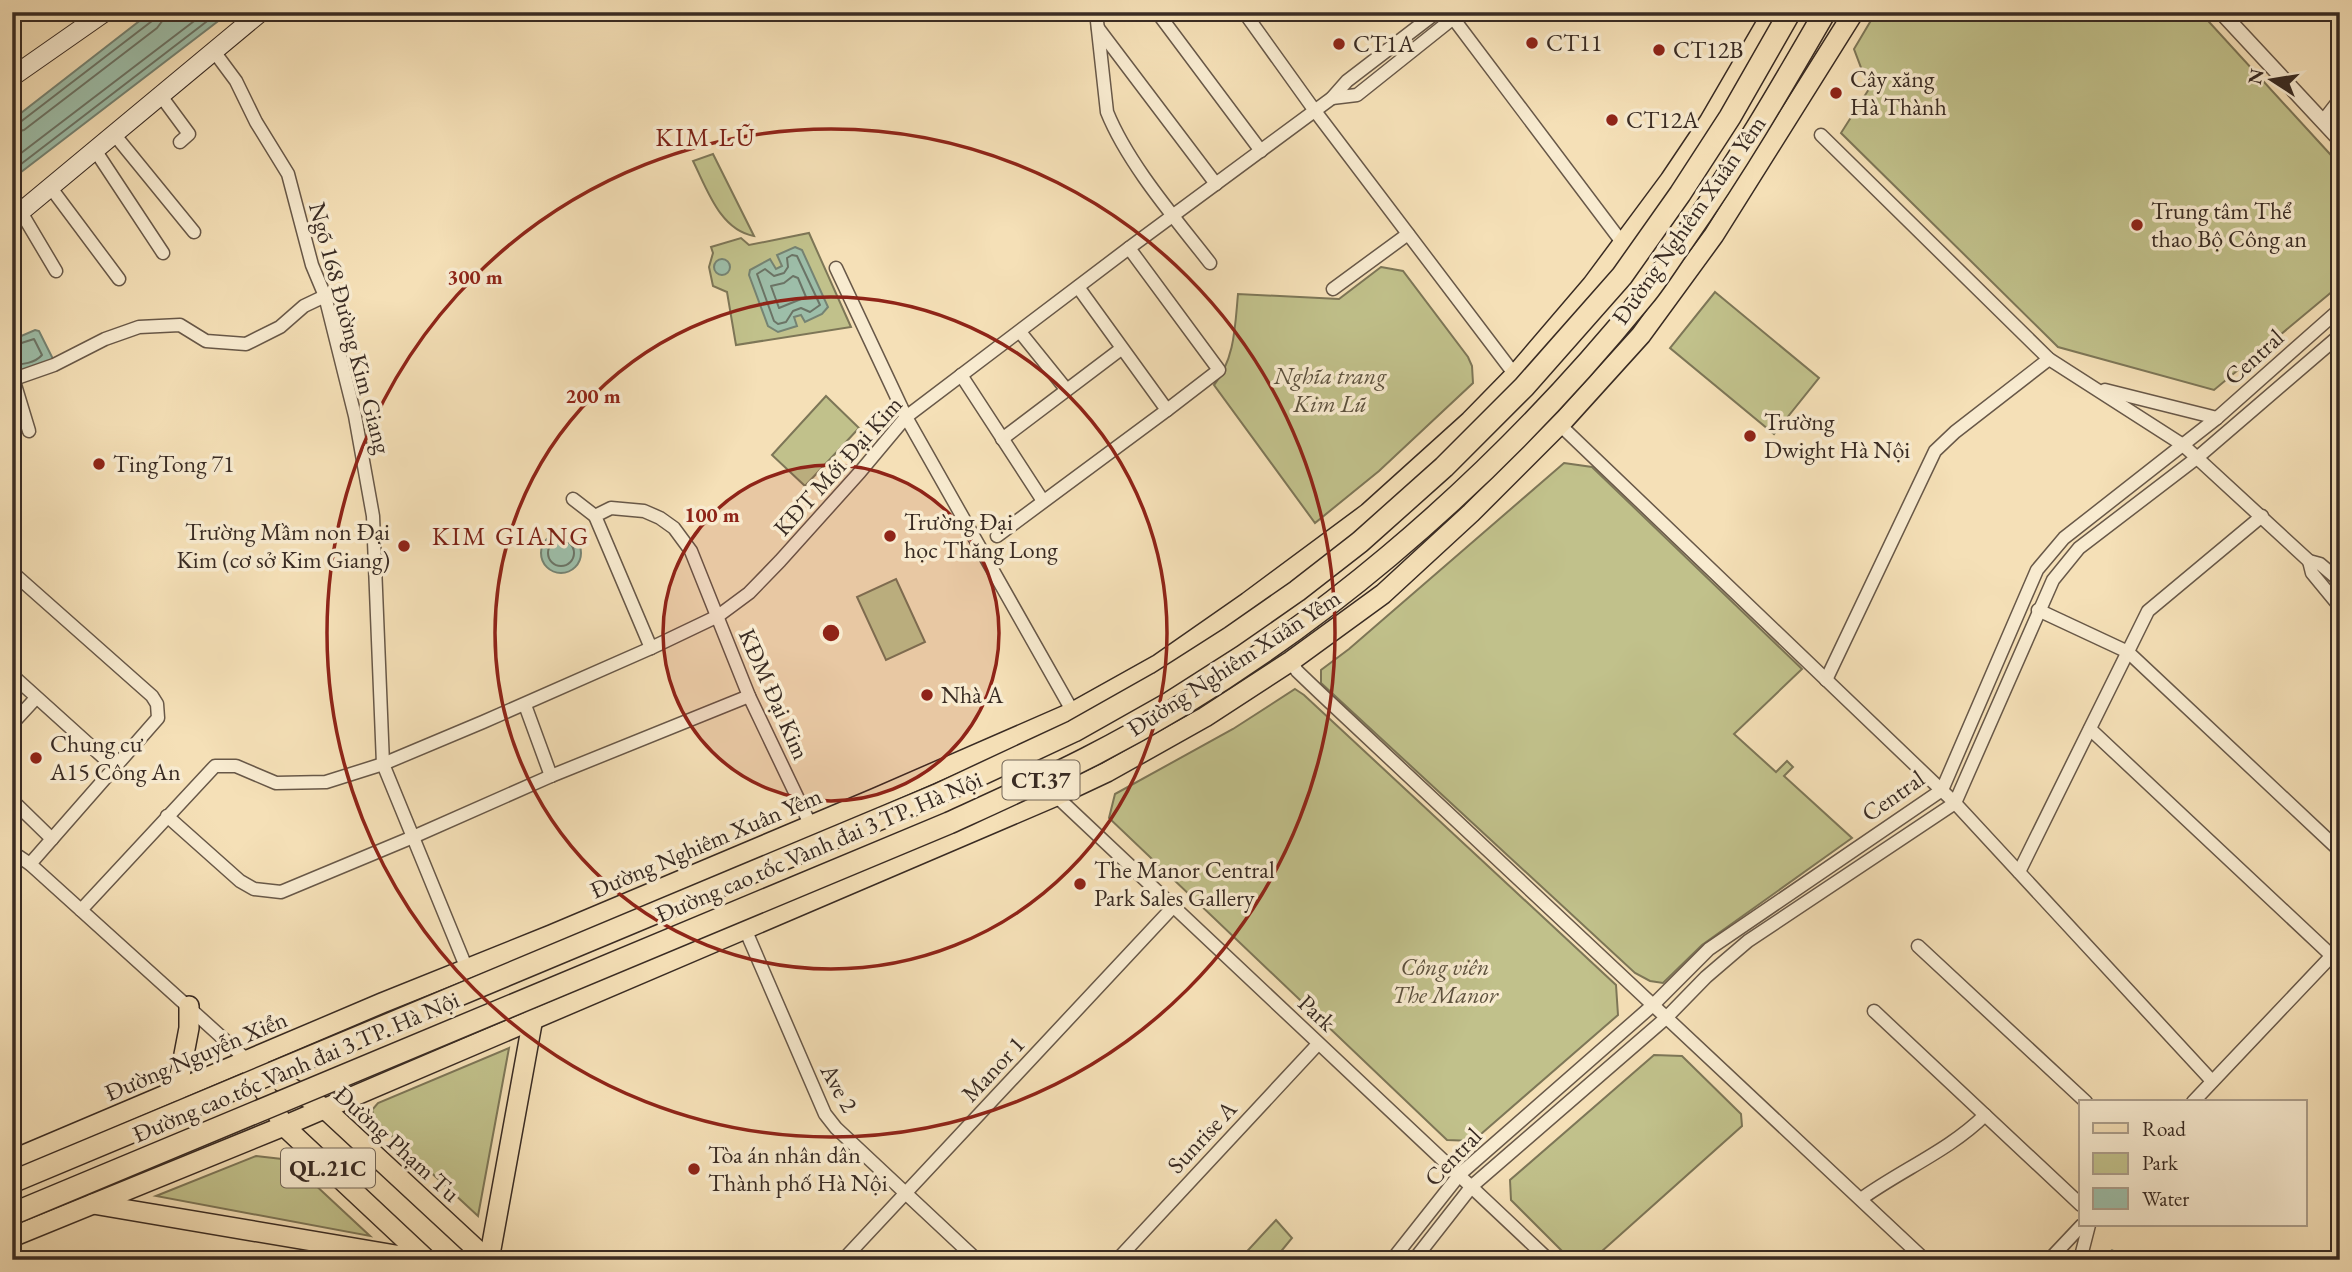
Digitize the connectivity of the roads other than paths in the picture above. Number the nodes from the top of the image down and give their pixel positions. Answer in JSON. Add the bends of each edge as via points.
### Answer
{"nodes":[{"id":1,"x":105,"y":12,"type":"edge"},
{"id":2,"x":261,"y":12,"type":"edge"},
{"id":3,"x":1096,"y":12,"type":"edge"},
{"id":4,"x":1157,"y":12,"type":"edge"},
{"id":5,"x":1244,"y":12,"type":"edge"},
{"id":6,"x":1437,"y":12,"type":"edge"},
{"id":7,"x":1773,"y":12,"type":"edge"},
{"id":8,"x":1790,"y":12,"type":"edge"},
{"id":9,"x":1825,"y":12,"type":"edge"},
{"id":10,"x":1854,"y":12,"type":"edge"},
{"id":11,"x":2221,"y":12,"type":"edge"},
{"id":12,"x":1457,"y":15,"type":"edge"},
{"id":13,"x":1098,"y":28,"type":"junction"},
{"id":14,"x":213,"y":50,"type":"junction"},
{"id":15,"x":12,"y":77,"type":"edge"},
{"id":16,"x":1347,"y":81,"type":"junction"},
{"id":17,"x":1357,"y":95,"type":"junction"},
{"id":18,"x":160,"y":96,"type":"junction"},
{"id":19,"x":1332,"y":98,"type":"junction"},
{"id":20,"x":2340,"y":99,"type":"edge"},
{"id":21,"x":1315,"y":111,"type":"junction"},
{"id":22,"x":2323,"y":121,"type":"junction"},
{"id":23,"x":114,"y":134,"type":"junction"},
{"id":24,"x":1821,"y":135,"type":"dead end"},
{"id":25,"x":2340,"y":140,"type":"edge"},
{"id":26,"x":180,"y":142,"type":"dead end"},
{"id":27,"x":95,"y":150,"type":"junction"},
{"id":28,"x":1261,"y":151,"type":"junction"},
{"id":29,"x":1216,"y":184,"type":"junction"},
{"id":30,"x":51,"y":188,"type":"junction"},
{"id":31,"x":17,"y":216,"type":"edge"},
{"id":32,"x":1173,"y":216,"type":"junction"},
{"id":33,"x":194,"y":232,"type":"dead end"},
{"id":34,"x":1408,"y":234,"type":"junction"},
{"id":35,"x":1624,"y":245,"type":"junction"},
{"id":36,"x":1129,"y":248,"type":"junction"},
{"id":37,"x":163,"y":253,"type":"dead end"},
{"id":38,"x":1210,"y":263,"type":"dead end"},
{"id":39,"x":836,"y":268,"type":"dead end"},
{"id":40,"x":55,"y":271,"type":"dead end"},
{"id":41,"x":119,"y":279,"type":"dead end"},
{"id":42,"x":1078,"y":287,"type":"junction"},
{"id":43,"x":1333,"y":289,"type":"dead end"},
{"id":44,"x":325,"y":296,"type":"junction"},
{"id":45,"x":2340,"y":309,"type":"edge"},
{"id":46,"x":1020,"y":332,"type":"junction"},
{"id":47,"x":2340,"y":335,"type":"edge"},
{"id":48,"x":1121,"y":349,"type":"junction"},
{"id":49,"x":2049,"y":359,"type":"junction"},
{"id":50,"x":1515,"y":374,"type":"junction"},
{"id":51,"x":961,"y":375,"type":"junction"},
{"id":52,"x":13,"y":377,"type":"edge"},
{"id":53,"x":2093,"y":387,"type":"junction"},
{"id":54,"x":1066,"y":389,"type":"junction"},
{"id":55,"x":1167,"y":410,"type":"junction"},
{"id":56,"x":906,"y":417,"type":"junction"},
{"id":57,"x":2217,"y":418,"type":"junction"},
{"id":58,"x":1559,"y":425,"type":"junction"},
{"id":59,"x":29,"y":431,"type":"dead end"},
{"id":60,"x":1002,"y":439,"type":"junction"},
{"id":61,"x":2183,"y":444,"type":"junction"},
{"id":62,"x":2198,"y":457,"type":"junction"},
{"id":63,"x":573,"y":499,"type":"dead end"},
{"id":64,"x":1042,"y":501,"type":"junction"},
{"id":65,"x":595,"y":516,"type":"junction"},
{"id":66,"x":2263,"y":516,"type":"junction"},
{"id":67,"x":996,"y":536,"type":"dead end"},
{"id":68,"x":2309,"y":561,"type":"junction"},
{"id":69,"x":12,"y":572,"type":"edge"},
{"id":70,"x":2340,"y":581,"type":"edge"},
{"id":71,"x":1248,"y":602,"type":"junction"},
{"id":72,"x":2340,"y":607,"type":"edge"},
{"id":73,"x":2038,"y":610,"type":"junction"},
{"id":74,"x":718,"y":616,"type":"junction"},
{"id":75,"x":651,"y":649,"type":"junction"},
{"id":76,"x":2128,"y":652,"type":"junction"},
{"id":77,"x":1291,"y":661,"type":"junction"},
{"id":78,"x":12,"y":675,"type":"edge"},
{"id":79,"x":1826,"y":680,"type":"junction"},
{"id":80,"x":749,"y":696,"type":"junction"},
{"id":81,"x":36,"y":698,"type":"junction"},
{"id":82,"x":525,"y":705,"type":"junction"},
{"id":83,"x":1073,"y":712,"type":"junction"},
{"id":84,"x":12,"y":724,"type":"edge"},
{"id":85,"x":2090,"y":729,"type":"junction"},
{"id":86,"x":383,"y":764,"type":"junction"},
{"id":87,"x":114,"y":767,"type":"junction"},
{"id":88,"x":551,"y":776,"type":"junction"},
{"id":89,"x":1942,"y":790,"type":"junction"},
{"id":90,"x":1056,"y":796,"type":"junction"},
{"id":91,"x":12,"y":800,"type":"edge"},
{"id":92,"x":1955,"y":803,"type":"junction"},
{"id":93,"x":167,"y":816,"type":"junction"},
{"id":94,"x":811,"y":825,"type":"junction"},
{"id":95,"x":413,"y":837,"type":"junction"},
{"id":96,"x":52,"y":839,"type":"junction"},
{"id":97,"x":2340,"y":851,"type":"edge"},
{"id":98,"x":12,"y":852,"type":"edge"},
{"id":99,"x":30,"y":864,"type":"junction"},
{"id":100,"x":2019,"y":872,"type":"junction"},
{"id":101,"x":1173,"y":907,"type":"junction"},
{"id":102,"x":81,"y":910,"type":"junction"},
{"id":103,"x":745,"y":929,"type":"junction"},
{"id":104,"x":1918,"y":946,"type":"dead end"},
{"id":105,"x":2336,"y":951,"type":"edge"},
{"id":106,"x":467,"y":969,"type":"junction"},
{"id":107,"x":398,"y":996,"type":"joint"},
{"id":108,"x":1653,"y":1005,"type":"junction"},
{"id":109,"x":189,"y":1006,"type":"junction"},
{"id":110,"x":1874,"y":1011,"type":"dead end"},
{"id":111,"x":533,"y":1018,"type":"junction"},
{"id":112,"x":1666,"y":1018,"type":"junction"},
{"id":113,"x":1318,"y":1044,"type":"junction"},
{"id":114,"x":248,"y":1061,"type":"junction"},
{"id":115,"x":2212,"y":1081,"type":"junction"},
{"id":116,"x":177,"y":1091,"type":"junction"},
{"id":117,"x":2084,"y":1100,"type":"edge"},
{"id":118,"x":2195,"y":1100,"type":"edge"},
{"id":119,"x":324,"y":1108,"type":"junction"},
{"id":120,"x":1985,"y":1115,"type":"junction"},
{"id":121,"x":284,"y":1126,"type":"junction"},
{"id":122,"x":12,"y":1160,"type":"edge"},
{"id":123,"x":1460,"y":1174,"type":"junction"},
{"id":124,"x":12,"y":1182,"type":"edge"},
{"id":125,"x":1472,"y":1186,"type":"junction"},
{"id":126,"x":904,"y":1193,"type":"junction"},
{"id":127,"x":1861,"y":1199,"type":"junction"},
{"id":128,"x":2079,"y":1203,"type":"edge"},
{"id":129,"x":93,"y":1204,"type":"junction"},
{"id":130,"x":12,"y":1214,"type":"edge"},
{"id":131,"x":2081,"y":1226,"type":"edge"},
{"id":132,"x":2089,"y":1226,"type":"edge"},
{"id":133,"x":12,"y":1237,"type":"edge"},
{"id":134,"x":426,"y":1260,"type":"edge"},
{"id":135,"x":488,"y":1260,"type":"edge"},
{"id":136,"x":843,"y":1260,"type":"edge"},
{"id":137,"x":977,"y":1260,"type":"edge"},
{"id":138,"x":1117,"y":1260,"type":"edge"},
{"id":139,"x":1392,"y":1260,"type":"edge"},
{"id":140,"x":1414,"y":1260,"type":"edge"},
{"id":141,"x":1549,"y":1260,"type":"edge"},
{"id":142,"x":1925,"y":1260,"type":"edge"},
{"id":143,"x":2049,"y":1260,"type":"edge"},
{"id":144,"x":2080,"y":1260,"type":"edge"}],
"edges":[{"from":1,"to":15,"type":"main road"},
{"from":2,"to":14,"type":"main road"},
{"from":3,"to":13,"type":"street"},
{"from":4,"to":28,"type":"street"},
{"from":5,"to":21,"type":"street"},
{"from":6,"to":16,"type":"street","name":"KĐT Mới Đại Kim"},
{"from":7,"to":35,"type":"main road","name":"Đường Nghiêm Xuân Yêm","via":[[1709,122]]},
{"from":8,"to":124,"type":"highway","name":"Đường cao tốc Vành đai 3 TP. Hà Nội","number":"CT.37","bridge":true,"via":[[1730,117],[1622,276],[1524,387],[1360,542],[1231,637],[1074,731],[937,795]]},
{"from":9,"to":130,"type":"highway","name":"Đường cao tốc Vành đai 3 TP. Hà Nội","number":"CT.37","bridge":true,"via":[[1755,134],[1645,295],[1545,408],[1465,489],[1379,566],[1247,663],[1088,758],[949,823]]},
{"from":10,"to":58,"type":"main road","name":"Đường Nghiêm Xuân Yêm","via":[[1714,235],[1641,335]]},
{"from":11,"to":22,"type":"street"},
{"from":12,"to":17,"type":"street"},
{"from":12,"to":35,"type":"street"},
{"from":13,"to":29,"type":"street"},
{"from":13,"to":32,"type":"street","via":[[1110,120]]},
{"from":14,"to":18,"type":"main road"},
{"from":14,"to":44,"type":"street","name":"Ngõ 168 Đường Kim Giang","via":[[236,81],[288,174]]},
{"from":16,"to":17,"type":"street"},
{"from":16,"to":19,"type":"street","name":"KĐT Mới Đại Kim"},
{"from":17,"to":19,"type":"street"},
{"from":18,"to":23,"type":"main road"},
{"from":18,"to":26,"type":"street","via":[[189,134]]},
{"from":19,"to":21,"type":"street","name":"KĐT Mới Đại Kim"},
{"from":20,"to":22,"type":"street"},
{"from":21,"to":28,"type":"street","name":"KĐT Mới Đại Kim"},
{"from":21,"to":34,"type":"street"},
{"from":22,"to":25,"type":"street"},
{"from":23,"to":27,"type":"main road"},
{"from":23,"to":33,"type":"street"},
{"from":24,"to":49,"type":"street"},
{"from":27,"to":30,"type":"main road"},
{"from":27,"to":37,"type":"street"},
{"from":28,"to":29,"type":"street","name":"KĐT Mới Đại Kim"},
{"from":29,"to":32,"type":"street","name":"KĐT Mới Đại Kim"},
{"from":30,"to":31,"type":"main road"},
{"from":30,"to":41,"type":"street"},
{"from":31,"to":40,"type":"street"},
{"from":32,"to":36,"type":"street","name":"KĐT Mới Đại Kim"},
{"from":32,"to":38,"type":"street"},
{"from":34,"to":43,"type":"street"},
{"from":34,"to":50,"type":"street"},
{"from":35,"to":50,"type":"main road","name":"Đường Nghiêm Xuân Yêm"},
{"from":36,"to":42,"type":"street","name":"KĐT Mới Đại Kim"},
{"from":36,"to":55,"type":"street","via":[[1219,370]]},
{"from":39,"to":56,"type":"street"},
{"from":42,"to":46,"type":"street","name":"KĐT Mới Đại Kim"},
{"from":42,"to":48,"type":"street"},
{"from":44,"to":52,"type":"street","via":[[246,344],[206,341],[180,325],[139,327],[54,365]]},
{"from":44,"to":86,"type":"street","name":"Ngõ 168 Đường Kim Giang","via":[[355,416],[373,516]]},
{"from":45,"to":57,"type":"street","name":"Central"},
{"from":46,"to":51,"type":"street","name":"KĐT Mới Đại Kim"},
{"from":46,"to":54,"type":"street"},
{"from":47,"to":62,"type":"street","name":"Central"},
{"from":48,"to":54,"type":"street"},
{"from":48,"to":55,"type":"street"},
{"from":49,"to":53,"type":"street"},
{"from":49,"to":79,"type":"street","via":[[1936,451]]},
{"from":50,"to":71,"type":"main road","name":"Đường Nghiêm Xuân Yêm","via":[[1368,513]]},
{"from":51,"to":56,"type":"street","name":"KĐT Mới Đại Kim"},
{"from":51,"to":60,"type":"street"},
{"from":52,"to":59,"type":"street"},
{"from":53,"to":57,"type":"street"},
{"from":53,"to":61,"type":"street"},
{"from":54,"to":60,"type":"street"},
{"from":55,"to":64,"type":"street"},
{"from":56,"to":74,"type":"street","name":"KĐT Mới Đại Kim","via":[[780,561]]},
{"from":56,"to":83,"type":"street"},
{"from":57,"to":61,"type":"street","name":"Central"},
{"from":58,"to":77,"type":"main road","name":"Đường Nghiêm Xuân Yêm","via":[[1383,594]]},
{"from":58,"to":79,"type":"street"},
{"from":60,"to":64,"type":"street"},
{"from":61,"to":62,"type":"street"},
{"from":61,"to":89,"type":"street","name":"Central","via":[[2064,538],[2037,570]]},
{"from":62,"to":66,"type":"street"},
{"from":62,"to":73,"type":"street","name":"Central","via":[[2078,548],[2053,580]]},
{"from":63,"to":65,"type":"street"},
{"from":64,"to":67,"type":"street"},
{"from":65,"to":74,"type":"street","via":[[611,508],[627,508],[660,517],[674,528],[691,551]]},
{"from":65,"to":75,"type":"street"},
{"from":66,"to":68,"type":"street"},
{"from":66,"to":76,"type":"street","via":[[2148,611]]},
{"from":68,"to":70,"type":"street"},
{"from":68,"to":72,"type":"street","via":[[2312,573]]},
{"from":69,"to":87,"type":"street","via":[[157,704],[158,718]]},
{"from":71,"to":77,"type":"main road"},
{"from":71,"to":83,"type":"main road","name":"Đường Nghiêm Xuân Yêm","via":[[1136,678]]},
{"from":73,"to":76,"type":"street"},
{"from":73,"to":92,"type":"street","name":"Central"},
{"from":74,"to":75,"type":"street","name":"KĐT Mới Đại Kim"},
{"from":74,"to":80,"type":"street","name":"KĐM Đại Kim"},
{"from":75,"to":82,"type":"street","name":"KĐT Mới Đại Kim"},
{"from":76,"to":85,"type":"street"},
{"from":76,"to":97,"type":"street"},
{"from":77,"to":90,"type":"main road","name":"Đường Nghiêm Xuân Yêm","via":[[1194,724]]},
{"from":77,"to":108,"type":"street"},
{"from":78,"to":81,"type":"street"},
{"from":79,"to":89,"type":"street"},
{"from":80,"to":88,"type":"street"},
{"from":80,"to":94,"type":"street","name":"KĐM Đại Kim"},
{"from":81,"to":84,"type":"street"},
{"from":81,"to":87,"type":"street"},
{"from":82,"to":86,"type":"street","name":"KĐT Mới Đại Kim"},
{"from":82,"to":88,"type":"street"},
{"from":83,"to":94,"type":"main road","name":"Đường Nghiêm Xuân Yêm"},
{"from":85,"to":100,"type":"street"},
{"from":85,"to":105,"type":"street"},
{"from":86,"to":93,"type":"street","name":"KĐT Mới Đại Kim","via":[[326,782],[276,783],[236,766],[215,766]]},
{"from":86,"to":95,"type":"street"},
{"from":87,"to":96,"type":"street"},
{"from":88,"to":95,"type":"street"},
{"from":89,"to":92,"type":"street"},
{"from":89,"to":108,"type":"street","name":"Central","via":[[1709,949]]},
{"from":90,"to":101,"type":"street","name":"Park"},
{"from":90,"to":103,"type":"main road","name":"Đường Nghiêm Xuân Yêm"},
{"from":91,"to":96,"type":"street"},
{"from":92,"to":100,"type":"street"},
{"from":92,"to":112,"type":"street","name":"Central","via":[[1748,941]]},
{"from":93,"to":95,"type":"street","via":[[254,890],[281,892]]},
{"from":93,"to":102,"type":"street","name":"KĐT Mới Đại Kim"},
{"from":94,"to":106,"type":"main road","name":"Đường Nghiêm Xuân Yêm"},
{"from":95,"to":106,"type":"street"},
{"from":96,"to":99,"type":"street"},
{"from":98,"to":99,"type":"street"},
{"from":99,"to":102,"type":"street"},
{"from":100,"to":115,"type":"street"},
{"from":101,"to":113,"type":"street","name":"Park"},
{"from":101,"to":126,"type":"street","name":"Manor 1"},
{"from":102,"to":109,"type":"street"},
{"from":103,"to":111,"type":"main road","name":"Đường Nghiêm Xuân Yêm"},
{"from":103,"to":126,"type":"street","name":"Ave 2","via":[[825,1114]]},
{"from":104,"to":117,"type":"street"},
{"from":105,"to":115,"type":"street"},
{"from":106,"to":107,"type":"main road","name":"Đường Nghiêm Xuân Yêm"},
{"from":107,"to":114,"type":"main road","name":"Đường Nguyễn Xiển"},
{"from":108,"to":112,"type":"street"},
{"from":108,"to":123,"type":"street","name":"Central"},
{"from":109,"to":114,"type":"street"},
{"from":109,"to":116,"type":"main road"},
{"from":110,"to":120,"type":"street"},
{"from":111,"to":119,"type":"main road","name":"Đường Nghiêm Xuân Yêm"},
{"from":111,"to":135,"type":"main road"},
{"from":112,"to":125,"type":"street","name":"Central"},
{"from":112,"to":127,"type":"street"},
{"from":113,"to":123,"type":"street","name":"Park"},
{"from":113,"to":138,"type":"street","name":"Sunrise A"},
{"from":114,"to":116,"type":"main road","name":"Đường Nguyễn Xiển"},
{"from":114,"to":119,"type":"main road","name":"Đường Phạm Tu","number":"QL.21C"},
{"from":114,"to":121,"type":"main road","number":"QL.21C"},
{"from":115,"to":118,"type":"street"},
{"from":116,"to":122,"type":"main road","name":"Đường Nguyễn Xiển"},
{"from":119,"to":121,"type":"main road"},
{"from":119,"to":135,"type":"main road","name":"Đường Phạm Tu","number":"QL.21C"},
{"from":120,"to":127,"type":"street","via":[[1956,1140]]},
{"from":120,"to":128,"type":"street"},
{"from":121,"to":129,"type":"main road"},
{"from":121,"to":134,"type":"main road","number":"QL.21C"},
{"from":123,"to":125,"type":"street","name":"Park"},
{"from":123,"to":139,"type":"street","name":"Central"},
{"from":125,"to":140,"type":"street","name":"Central"},
{"from":125,"to":141,"type":"street","name":"Park"},
{"from":126,"to":136,"type":"street","name":"Manor 1"},
{"from":126,"to":137,"type":"street","name":"Ave 2"},
{"from":127,"to":142,"type":"street"},
{"from":129,"to":133,"type":"main road"},
{"from":129,"to":134,"type":"main road"},
{"from":131,"to":143,"type":"street"},
{"from":132,"to":144,"type":"street"}]}
